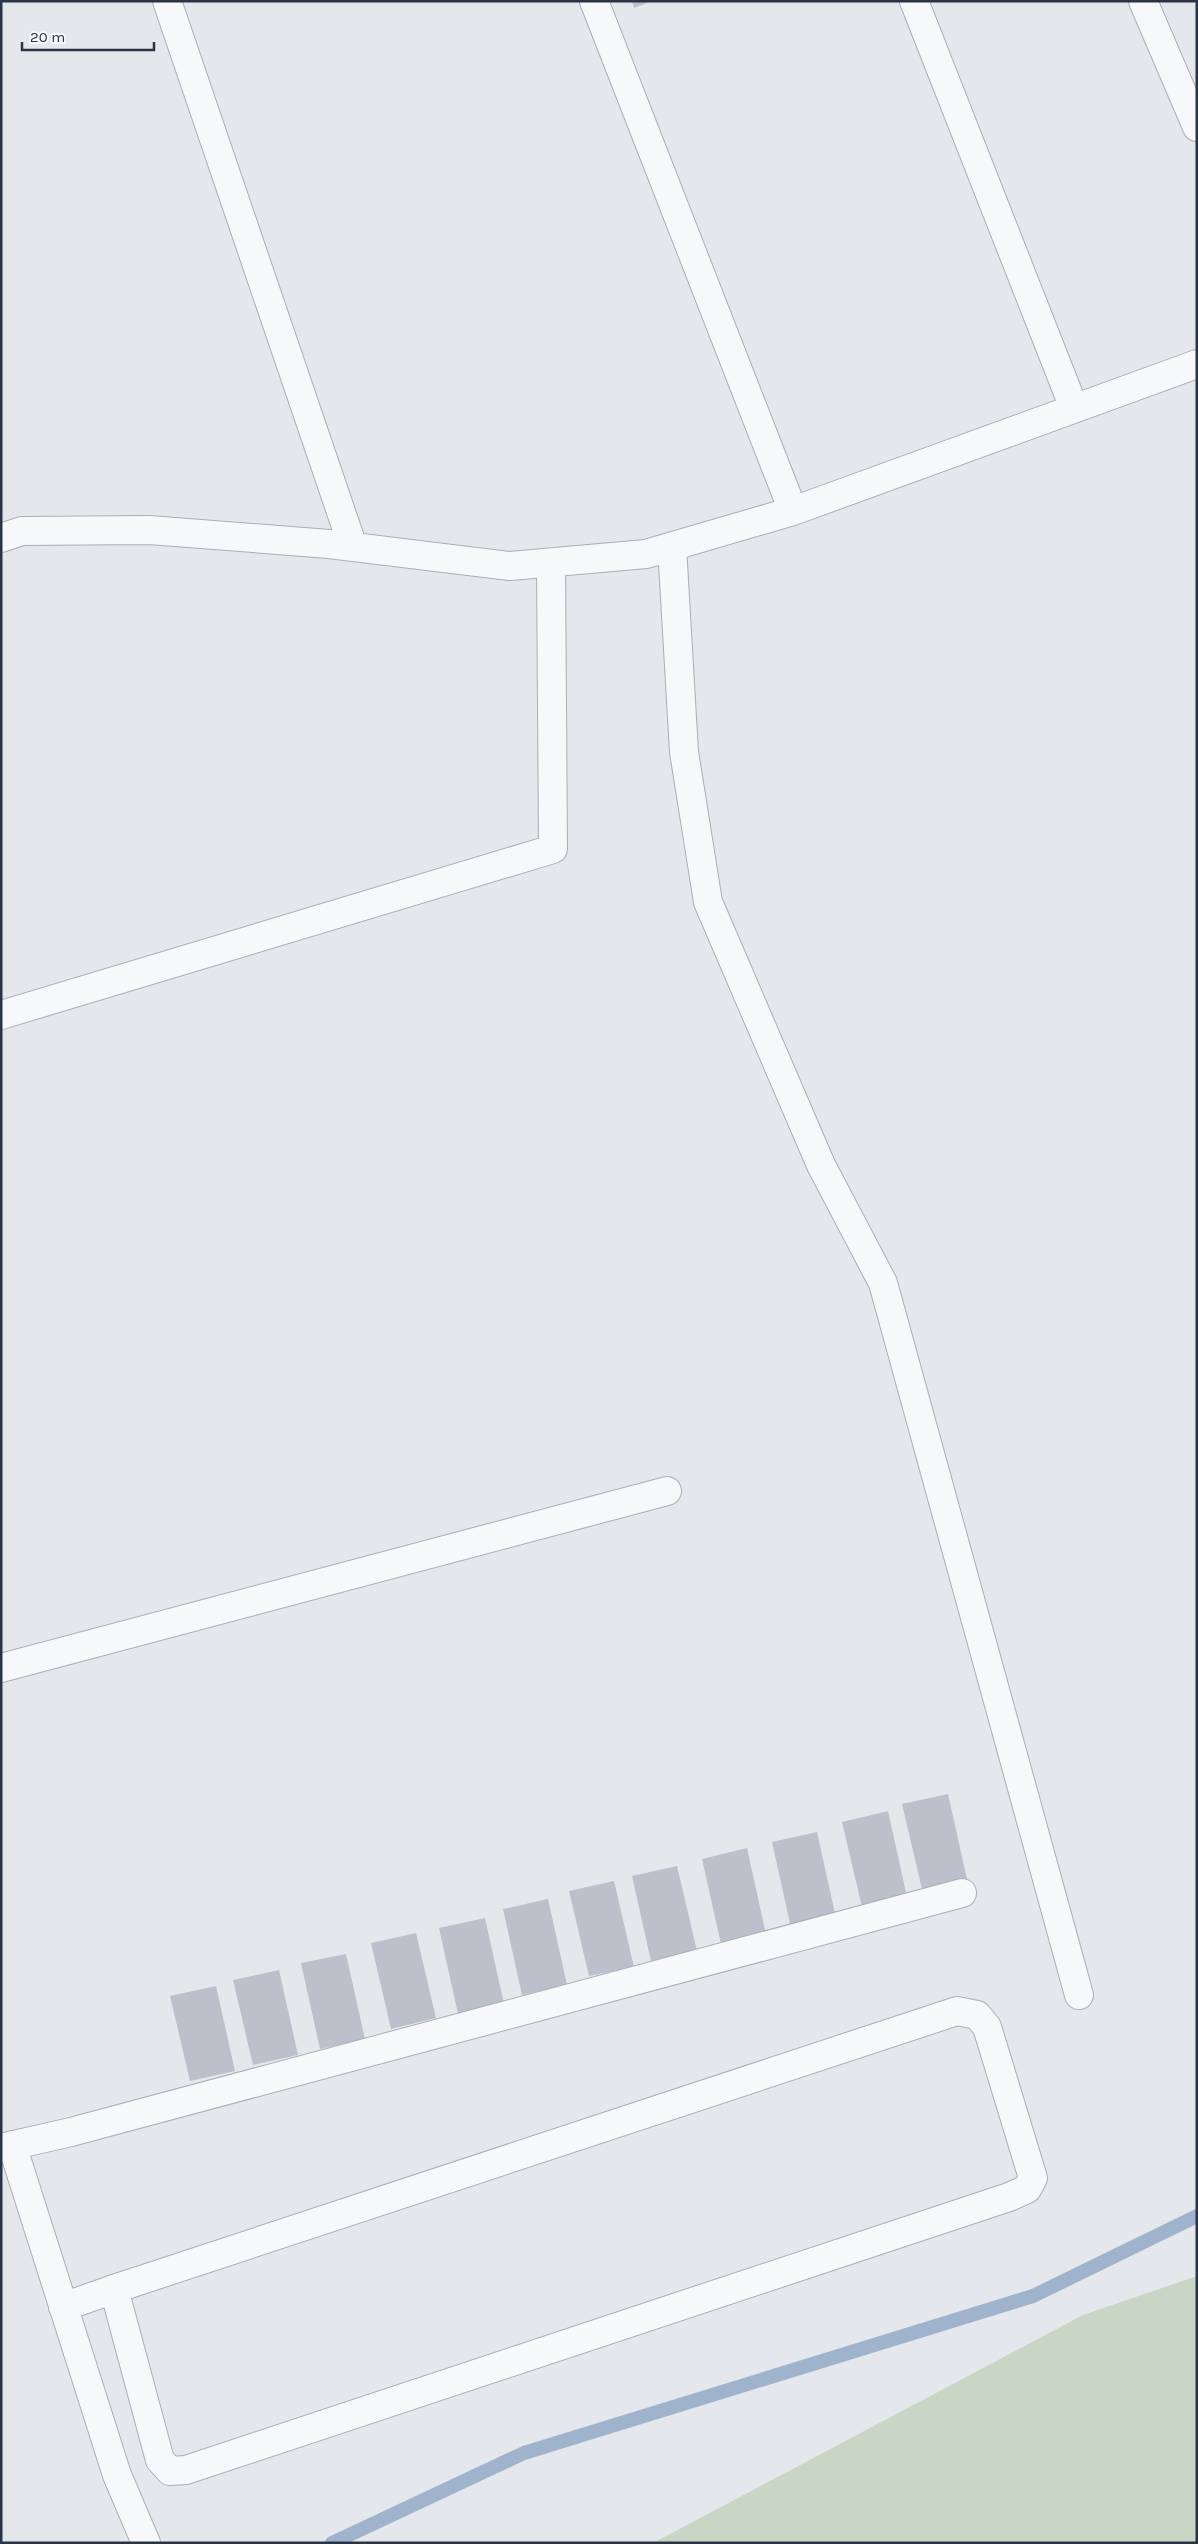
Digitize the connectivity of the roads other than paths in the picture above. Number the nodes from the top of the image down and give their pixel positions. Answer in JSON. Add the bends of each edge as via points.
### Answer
{"nodes":[{"id":1,"x":168,"y":1,"type":"edge"},
{"id":2,"x":594,"y":1,"type":"edge"},
{"id":3,"x":914,"y":1,"type":"edge"},
{"id":4,"x":1143,"y":1,"type":"edge"},
{"id":5,"x":1197,"y":127,"type":"edge"},
{"id":6,"x":1197,"y":364,"type":"edge"},
{"id":7,"x":1074,"y":408,"type":"junction"},
{"id":8,"x":793,"y":511,"type":"junction"},
{"id":9,"x":1,"y":538,"type":"edge"},
{"id":10,"x":672,"y":546,"type":"junction"},
{"id":11,"x":353,"y":547,"type":"junction"},
{"id":12,"x":551,"y":563,"type":"junction"},
{"id":13,"x":1,"y":1015,"type":"edge"},
{"id":14,"x":666,"y":1491,"type":"dead end"},
{"id":15,"x":1,"y":1668,"type":"edge"},
{"id":16,"x":962,"y":1892,"type":"dead end"},
{"id":17,"x":1079,"y":1995,"type":"dead end"},
{"id":18,"x":7,"y":2147,"type":"edge"},
{"id":19,"x":114,"y":2289,"type":"junction"},
{"id":20,"x":63,"y":2307,"type":"junction"},
{"id":21,"x":146,"y":2543,"type":"edge"}],
"edges":[{"from":1,"to":11,"type":"street"},
{"from":2,"to":8,"type":"street"},
{"from":3,"to":7,"type":"street"},
{"from":4,"to":5,"type":"street"},
{"from":6,"to":7,"type":"street"},
{"from":7,"to":8,"type":"street"},
{"from":8,"to":10,"type":"street"},
{"from":9,"to":11,"type":"street","via":[[22,531],[150,530]]},
{"from":10,"to":12,"type":"street","via":[[646,554]]},
{"from":10,"to":17,"type":"street","via":[[684,752],[708,902],[821,1165],[883,1284]]},
{"from":11,"to":12,"type":"street","via":[[510,566]]},
{"from":12,"to":13,"type":"street","via":[[553,849]]},
{"from":14,"to":15,"type":"street"},
{"from":16,"to":18,"type":"street"},
{"from":18,"to":20,"type":"street"},
{"from":19,"to":19,"type":"street","via":[[957,2011],[977,2015],[987,2027],[1033,2178],[1027,2189],[1009,2197],[186,2470],[170,2471],[160,2460]]},
{"from":19,"to":20,"type":"street"},
{"from":20,"to":21,"type":"street","via":[[116,2475]]}]}
